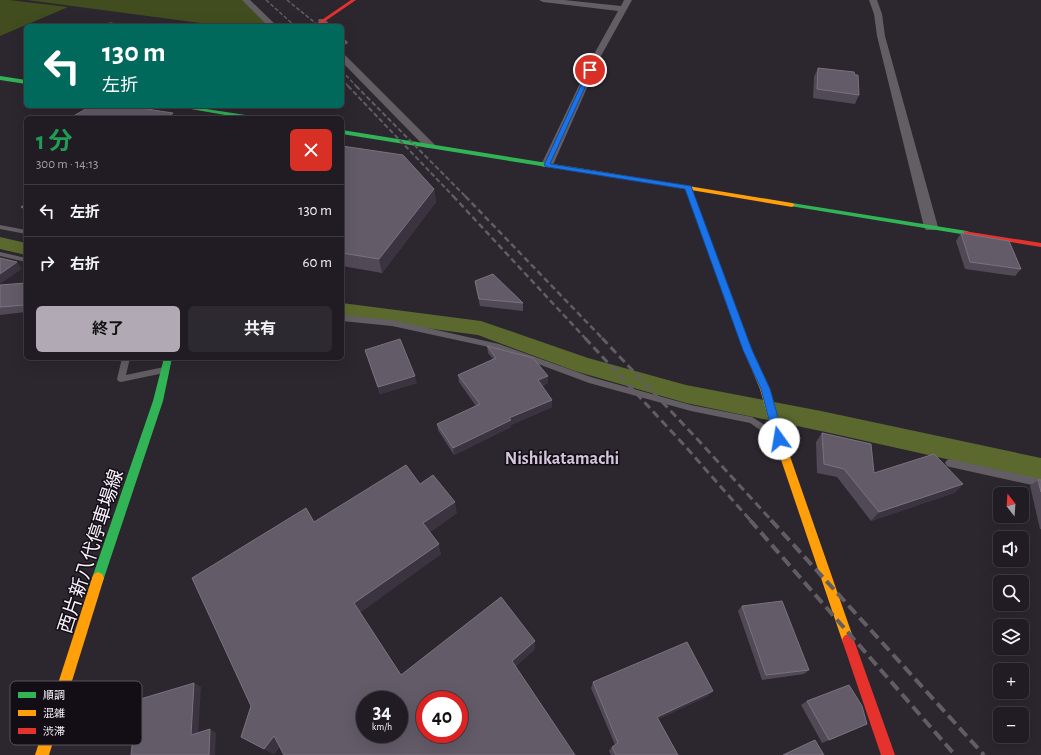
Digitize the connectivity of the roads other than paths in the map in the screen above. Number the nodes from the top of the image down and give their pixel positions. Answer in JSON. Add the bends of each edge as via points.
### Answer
{"nodes":[{"id":1,"x":246,"y":0,"type":"edge"},
{"id":2,"x":354,"y":0,"type":"edge"},
{"id":3,"x":543,"y":0,"type":"edge"},
{"id":4,"x":874,"y":0,"type":"edge"},
{"id":5,"x":626,"y":5,"type":"edge"},
{"id":6,"x":271,"y":24,"type":"edge"},
{"id":7,"x":322,"y":24,"type":"edge"},
{"id":8,"x":344,"y":60,"type":"edge"},
{"id":9,"x":0,"y":78,"type":"edge"},
{"id":10,"x":24,"y":82,"type":"edge"},
{"id":11,"x":188,"y":108,"type":"edge"},
{"id":12,"x":209,"y":112,"type":"edge"},
{"id":13,"x":238,"y":116,"type":"edge"},
{"id":14,"x":344,"y":132,"type":"edge"},
{"id":15,"x":430,"y":146,"type":"junction"},
{"id":16,"x":547,"y":165,"type":"junction"},
{"id":17,"x":688,"y":187,"type":"junction"},
{"id":18,"x":0,"y":227,"type":"edge"},
{"id":19,"x":931,"y":227,"type":"junction"},
{"id":20,"x":24,"y":232,"type":"edge"},
{"id":21,"x":1041,"y":245,"type":"edge"},
{"id":22,"x":0,"y":254,"type":"edge"},
{"id":23,"x":24,"y":260,"type":"edge"},
{"id":24,"x":344,"y":318,"type":"edge"},
{"id":25,"x":126,"y":360,"type":"edge"},
{"id":26,"x":168,"y":360,"type":"edge"},
{"id":27,"x":165,"y":370,"type":"junction"},
{"id":28,"x":779,"y":439,"type":"junction"},
{"id":29,"x":950,"y":463,"type":"dead end"},
{"id":30,"x":1041,"y":484,"type":"edge"},
{"id":31,"x":66,"y":681,"type":"edge"},
{"id":32,"x":45,"y":745,"type":"edge"},
{"id":33,"x":42,"y":755,"type":"edge"},
{"id":34,"x":888,"y":755,"type":"edge"}],
"edges":[{"from":1,"to":6,"type":"street"},
{"from":2,"to":7,"type":"street"},
{"from":3,"to":5,"type":"street"},
{"from":4,"to":19,"type":"street"},
{"from":5,"to":16,"type":"street","via":[[597,56]]},
{"from":8,"to":15,"type":"street"},
{"from":9,"to":10,"type":"street"},
{"from":11,"to":12,"type":"street"},
{"from":12,"to":13,"type":"street"},
{"from":14,"to":15,"type":"street"},
{"from":15,"to":16,"type":"street"},
{"from":16,"to":17,"type":"street"},
{"from":17,"to":19,"type":"street"},
{"from":17,"to":28,"type":"street","via":[[747,350],[765,389]]},
{"from":18,"to":20,"type":"lane"},
{"from":19,"to":21,"type":"street"},
{"from":22,"to":23,"type":"lane"},
{"from":24,"to":28,"type":"lane","via":[[392,323],[499,347],[589,380],[692,408],[752,420]]},
{"from":25,"to":27,"type":"lane","via":[[121,379]]},
{"from":26,"to":27,"type":"street","name":"西片新八代停車場線"},
{"from":27,"to":31,"type":"street","name":"西片新八代停車場線","via":[[158,401]]},
{"from":28,"to":34,"type":"street"},
{"from":29,"to":30,"type":"lane"},
{"from":32,"to":33,"type":"street","name":"西片新八代停車場線"}]}
